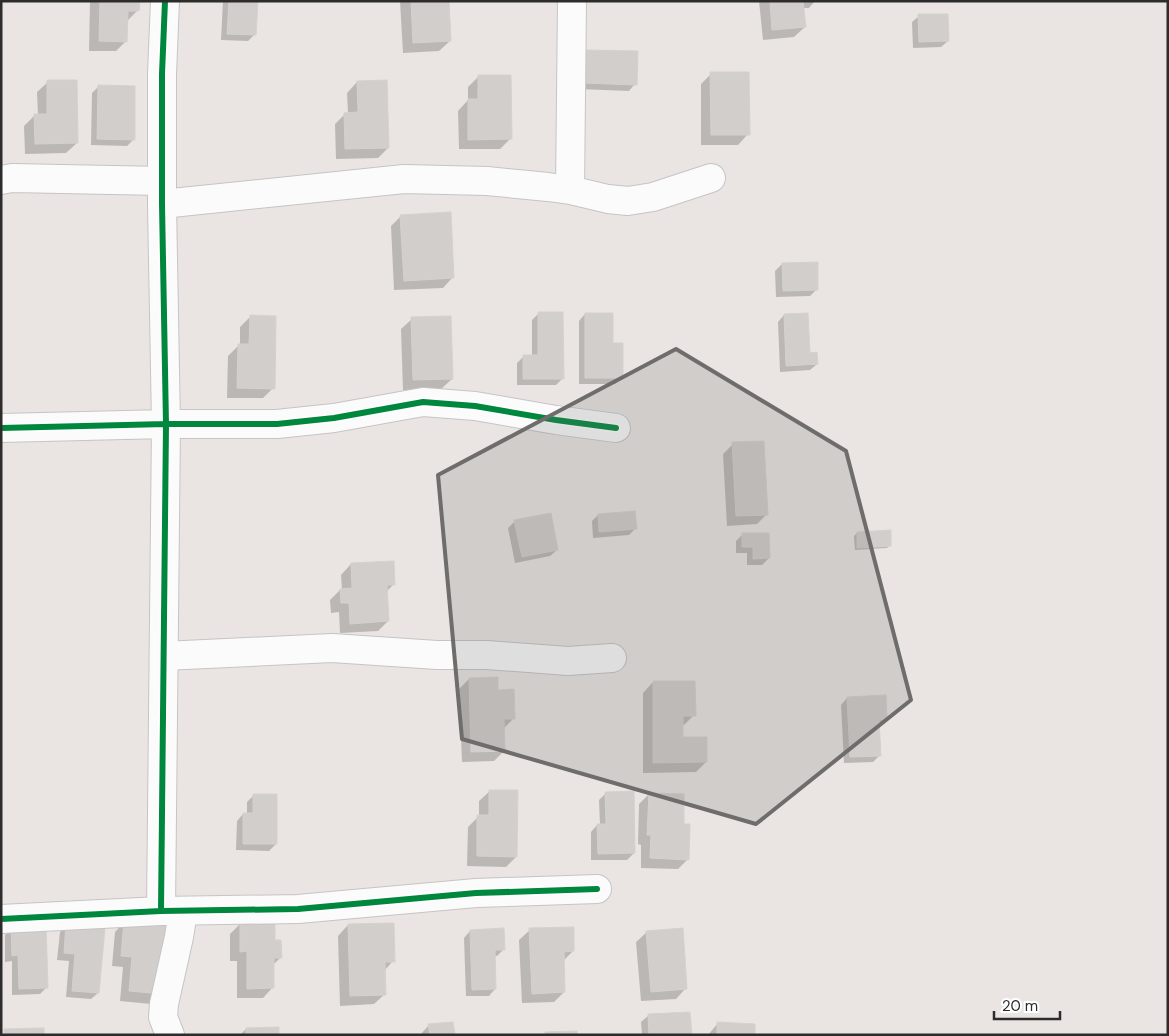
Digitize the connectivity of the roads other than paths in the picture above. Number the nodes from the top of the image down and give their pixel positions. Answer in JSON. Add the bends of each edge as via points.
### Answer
{"nodes":[{"id":1,"x":165,"y":1,"type":"edge"},
{"id":2,"x":572,"y":1,"type":"edge"},
{"id":3,"x":710,"y":178,"type":"dead end"},
{"id":4,"x":1,"y":180,"type":"edge"},
{"id":5,"x":570,"y":190,"type":"junction"},
{"id":6,"x":162,"y":193,"type":"junction"},
{"id":7,"x":166,"y":424,"type":"junction"},
{"id":8,"x":1,"y":428,"type":"edge"},
{"id":9,"x":616,"y":428,"type":"dead end"},
{"id":10,"x":164,"y":656,"type":"junction"},
{"id":11,"x":612,"y":658,"type":"dead end"},
{"id":12,"x":597,"y":889,"type":"dead end"},
{"id":13,"x":172,"y":911,"type":"junction"},
{"id":14,"x":1,"y":919,"type":"edge"},
{"id":15,"x":170,"y":1035,"type":"edge"}],
"edges":[{"from":1,"to":6,"type":"street"},
{"from":2,"to":5,"type":"street"},
{"from":3,"to":5,"type":"street","via":[[653,197],[628,201]]},
{"from":4,"to":6,"type":"street","via":[[12,178]]},
{"from":5,"to":6,"type":"street","via":[[487,181],[404,179]]},
{"from":6,"to":7,"type":"street"},
{"from":7,"to":8,"type":"street"},
{"from":7,"to":9,"type":"street","via":[[277,424],[334,418],[422,402],[475,406]]},
{"from":7,"to":10,"type":"street"},
{"from":10,"to":11,"type":"street","via":[[332,648],[568,661]]},
{"from":10,"to":13,"type":"street"},
{"from":12,"to":13,"type":"street","via":[[476,892],[298,909]]},
{"from":13,"to":14,"type":"street"},
{"from":13,"to":15,"type":"street","via":[[180,937],[164,1004],[163,1017]]}]}
